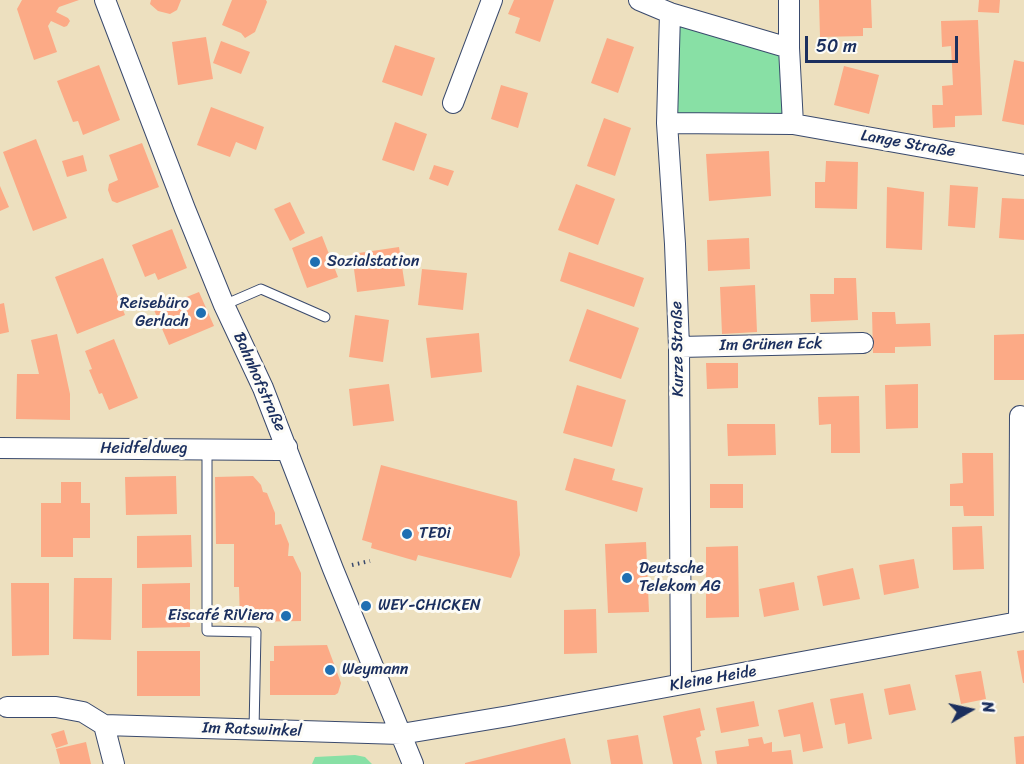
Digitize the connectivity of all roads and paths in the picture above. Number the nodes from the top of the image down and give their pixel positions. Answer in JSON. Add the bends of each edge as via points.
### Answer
{"nodes":[{"id":1,"x":105,"y":0,"type":"edge"},
{"id":2,"x":492,"y":0,"type":"edge"},
{"id":3,"x":639,"y":0,"type":"edge"},
{"id":4,"x":789,"y":0,"type":"edge"},
{"id":5,"x":670,"y":13,"type":"junction"},
{"id":6,"x":789,"y":48,"type":"junction"},
{"id":7,"x":453,"y":103,"type":"dead end"},
{"id":8,"x":667,"y":123,"type":"junction"},
{"id":9,"x":793,"y":124,"type":"junction"},
{"id":10,"x":1024,"y":165,"type":"edge"},
{"id":11,"x":224,"y":305,"type":"junction"},
{"id":12,"x":325,"y":317,"type":"dead end"},
{"id":13,"x":863,"y":343,"type":"dead end"},
{"id":14,"x":679,"y":347,"type":"junction"},
{"id":15,"x":1020,"y":416,"type":"dead end"},
{"id":16,"x":287,"y":447,"type":"junction"},
{"id":17,"x":0,"y":448,"type":"edge"},
{"id":18,"x":207,"y":449,"type":"junction"},
{"id":19,"x":1021,"y":621,"type":"edge"},
{"id":20,"x":681,"y":684,"type":"junction"},
{"id":21,"x":8,"y":707,"type":"dead end"},
{"id":22,"x":104,"y":725,"type":"junction"},
{"id":23,"x":254,"y":730,"type":"junction"},
{"id":24,"x":401,"y":734,"type":"junction"},
{"id":25,"x":114,"y":764,"type":"edge"},
{"id":26,"x":412,"y":764,"type":"edge"}],
"edges":[{"from":1,"to":11,"type":"street","name":"Bahnhofstraße"},
{"from":2,"to":7,"type":"street"},
{"from":3,"to":5,"type":"street"},
{"from":4,"to":6,"type":"street"},
{"from":5,"to":6,"type":"street"},
{"from":5,"to":8,"type":"street","name":"Kurze Straße"},
{"from":6,"to":9,"type":"street"},
{"from":8,"to":9,"type":"street","name":"Lange Straße"},
{"from":8,"to":14,"type":"street","name":"Kurze Straße"},
{"from":9,"to":10,"type":"street","name":"Lange Straße"},
{"from":11,"to":12,"type":"lane","via":[[261,290]]},
{"from":11,"to":16,"type":"street","name":"Bahnhofstraße"},
{"from":13,"to":14,"type":"street","name":"Im Grünen Eck"},
{"from":14,"to":20,"type":"street","name":"Kurze Straße"},
{"from":15,"to":19,"type":"street"},
{"from":16,"to":18,"type":"street","name":"Heidfeldweg"},
{"from":16,"to":24,"type":"street","name":"Bahnhofstraße"},
{"from":17,"to":18,"type":"street","name":"Heidfeldweg"},
{"from":18,"to":23,"type":"lane","via":[[207,631],[256,632]]},
{"from":19,"to":20,"type":"street","name":"Kleine Heide"},
{"from":20,"to":24,"type":"street","name":"Kleine Heide"},
{"from":21,"to":22,"type":"street","name":"Im Ratswinkel","via":[[56,707],[82,712]]},
{"from":22,"to":23,"type":"street","name":"Im Ratswinkel"},
{"from":22,"to":25,"type":"street"},
{"from":23,"to":24,"type":"street","name":"Im Ratswinkel"},
{"from":24,"to":26,"type":"street","name":"Bahnhofstraße"}]}
